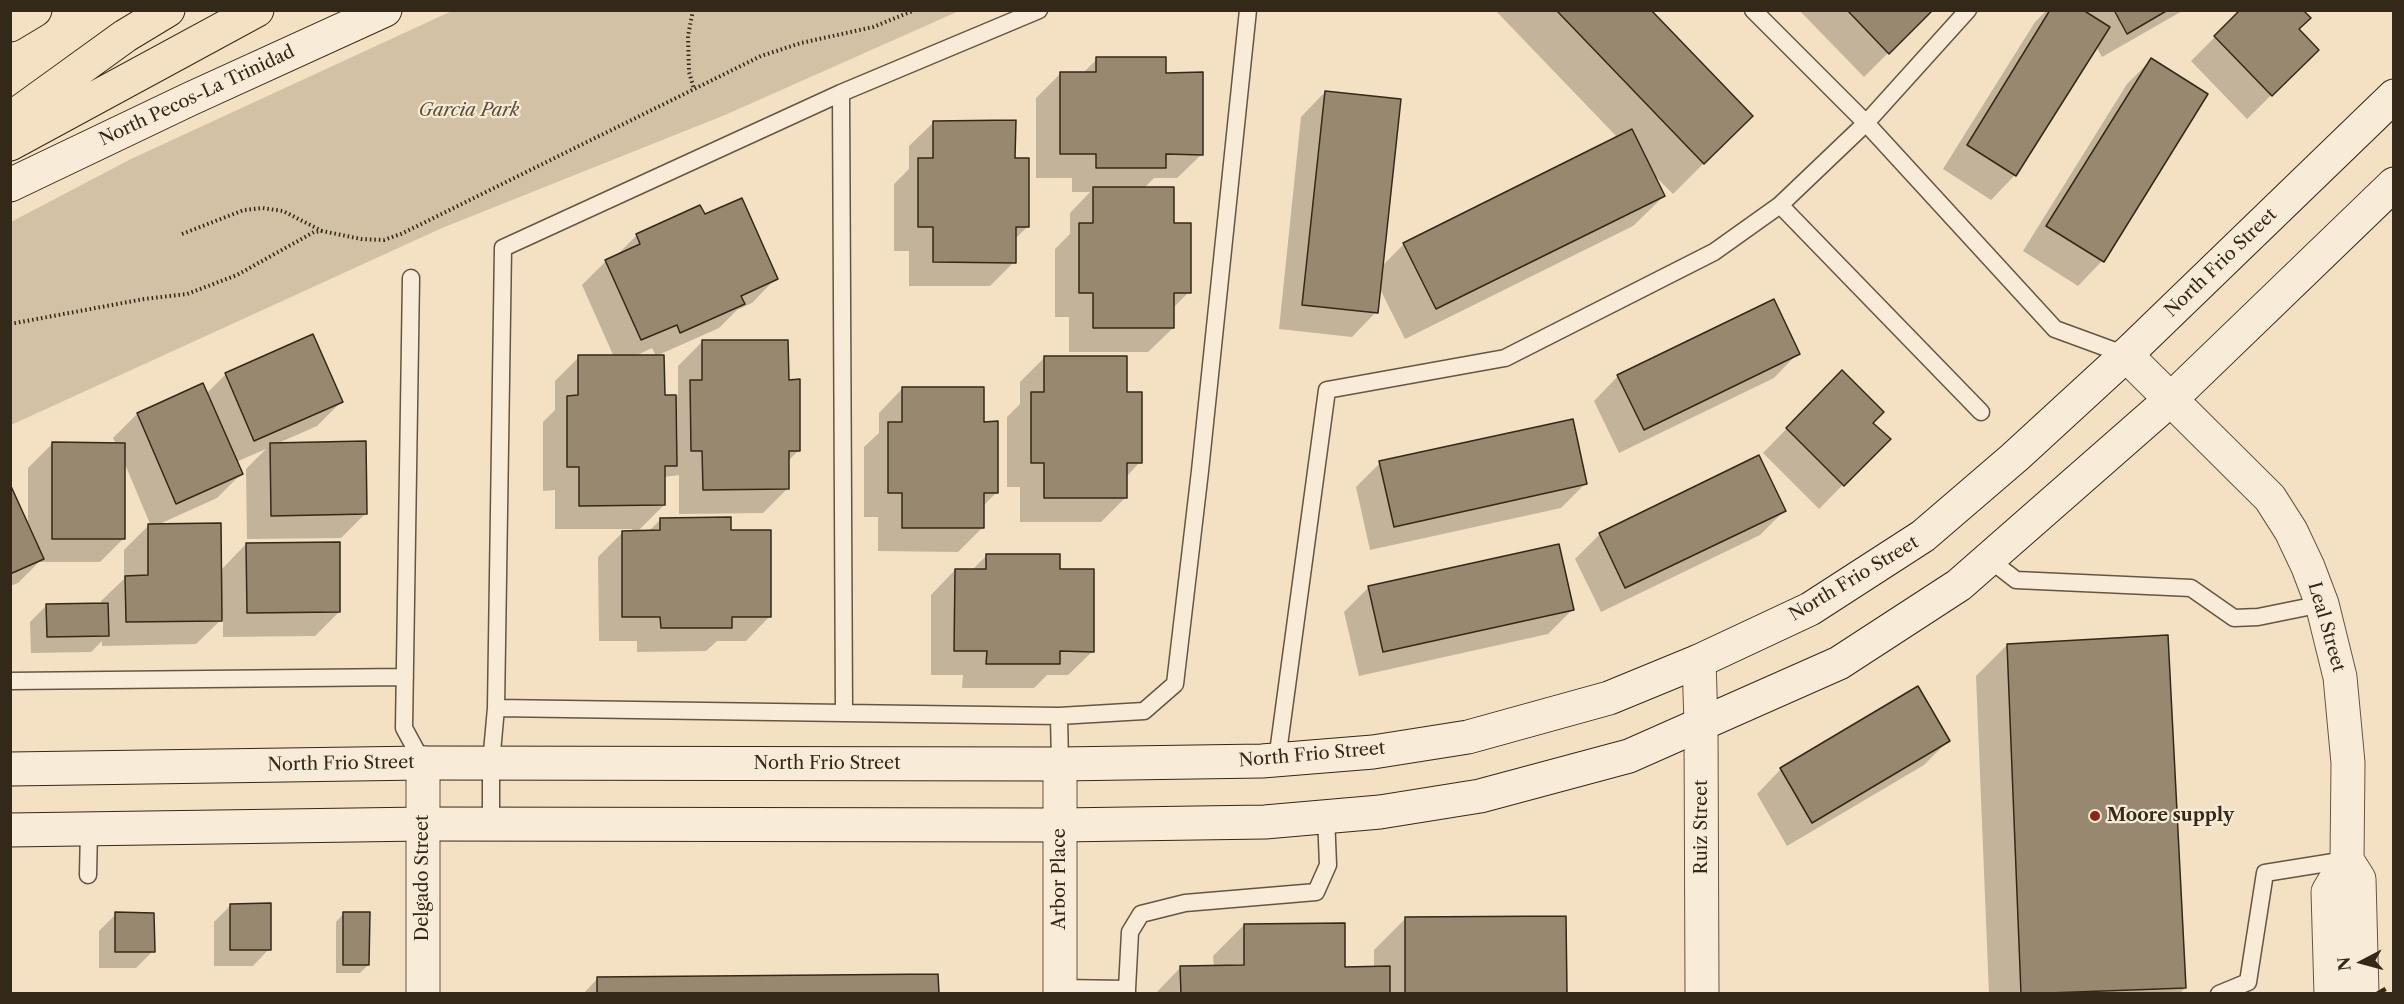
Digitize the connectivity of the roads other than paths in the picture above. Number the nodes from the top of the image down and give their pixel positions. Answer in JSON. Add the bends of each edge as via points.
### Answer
{"nodes":[{"id":1,"x":35,"y":10,"type":"edge"},
{"id":2,"x":168,"y":10,"type":"edge"},
{"id":3,"x":257,"y":10,"type":"edge"},
{"id":4,"x":385,"y":10,"type":"edge"},
{"id":5,"x":1039,"y":10,"type":"edge"},
{"id":6,"x":1248,"y":10,"type":"edge"},
{"id":7,"x":1754,"y":10,"type":"edge"},
{"id":8,"x":1968,"y":10,"type":"edge"},
{"id":9,"x":10,"y":25,"type":"edge"},
{"id":10,"x":840,"y":93,"type":"junction"},
{"id":11,"x":2394,"y":96,"type":"edge"},
{"id":12,"x":10,"y":118,"type":"edge"},
{"id":13,"x":1866,"y":123,"type":"junction"},
{"id":14,"x":10,"y":144,"type":"edge"},
{"id":15,"x":2394,"y":184,"type":"edge"},
{"id":16,"x":10,"y":186,"type":"edge"},
{"id":17,"x":1780,"y":205,"type":"junction"},
{"id":18,"x":411,"y":278,"type":"dead end"},
{"id":19,"x":2126,"y":356,"type":"junction"},
{"id":20,"x":2170,"y":400,"type":"junction"},
{"id":21,"x":1981,"y":412,"type":"dead end"},
{"id":22,"x":1989,"y":559,"type":"junction"},
{"id":23,"x":2322,"y":604,"type":"junction"},
{"id":24,"x":1699,"y":661,"type":"junction"},
{"id":25,"x":405,"y":677,"type":"junction"},
{"id":26,"x":10,"y":681,"type":"edge"},
{"id":27,"x":496,"y":708,"type":"junction"},
{"id":28,"x":844,"y":713,"type":"junction"},
{"id":29,"x":1059,"y":716,"type":"junction"},
{"id":30,"x":1701,"y":724,"type":"junction"},
{"id":31,"x":1277,"y":760,"type":"junction"},
{"id":32,"x":423,"y":763,"type":"junction"},
{"id":33,"x":491,"y":763,"type":"junction"},
{"id":34,"x":1060,"y":764,"type":"junction"},
{"id":35,"x":10,"y":769,"type":"edge"},
{"id":36,"x":1326,"y":816,"type":"junction"},
{"id":37,"x":423,"y":824,"type":"junction"},
{"id":38,"x":491,"y":824,"type":"junction"},
{"id":39,"x":1060,"y":825,"type":"junction"},
{"id":40,"x":90,"y":829,"type":"junction"},
{"id":41,"x":10,"y":830,"type":"edge"},
{"id":42,"x":2347,"y":860,"type":"junction"},
{"id":43,"x":88,"y":875,"type":"dead end"},
{"id":44,"x":1060,"y":991,"type":"edge"},
{"id":45,"x":1127,"y":991,"type":"edge"},
{"id":46,"x":423,"y":993,"type":"edge"},
{"id":47,"x":1702,"y":993,"type":"edge"},
{"id":48,"x":2219,"y":993,"type":"edge"},
{"id":49,"x":2331,"y":993,"type":"edge"},
{"id":50,"x":2362,"y":993,"type":"edge"}],
"edges":[{"from":1,"to":9,"type":"highway"},
{"from":2,"to":12,"type":"highway"},
{"from":3,"to":14,"type":"highway"},
{"from":4,"to":16,"type":"main road","name":"North Pecos-La Trinidad"},
{"from":5,"to":10,"type":"lane"},
{"from":6,"to":29,"type":"lane","via":[[1175,684],[1144,711]]},
{"from":7,"to":13,"type":"lane"},
{"from":8,"to":13,"type":"lane"},
{"from":10,"to":27,"type":"lane","via":[[503,248]]},
{"from":10,"to":28,"type":"lane"},
{"from":11,"to":19,"type":"main road","name":"North Frio Street"},
{"from":13,"to":17,"type":"lane"},
{"from":13,"to":19,"type":"lane","via":[[2055,328]]},
{"from":15,"to":20,"type":"main road"},
{"from":17,"to":21,"type":"lane"},
{"from":17,"to":31,"type":"lane","via":[[1714,252],[1505,358],[1327,390]]},
{"from":18,"to":25,"type":"lane"},
{"from":19,"to":20,"type":"main road","name":"Leal Street"},
{"from":19,"to":24,"type":"main road","name":"North Frio Street","via":[[1923,536],[1810,609]]},
{"from":20,"to":22,"type":"main road"},
{"from":20,"to":23,"type":"main road","name":"Leal Street","via":[[2270,498],[2291,531]]},
{"from":22,"to":23,"type":"lane","via":[[2016,580],[2191,588],[2234,618]]},
{"from":22,"to":30,"type":"main road","via":[[1959,585],[1839,663]]},
{"from":23,"to":42,"type":"main road","name":"Leal Street","via":[[2340,676],[2348,763]]},
{"from":24,"to":30,"type":"main road","name":"Ruiz Street"},
{"from":24,"to":31,"type":"main road","name":"North Frio Street","via":[[1609,698],[1468,736],[1373,752]]},
{"from":25,"to":26,"type":"lane"},
{"from":25,"to":32,"type":"lane","via":[[404,728]]},
{"from":27,"to":28,"type":"lane"},
{"from":27,"to":33,"type":"lane"},
{"from":28,"to":29,"type":"lane"},
{"from":29,"to":34,"type":"lane"},
{"from":30,"to":36,"type":"main road","via":[[1629,756],[1480,796]]},
{"from":30,"to":47,"type":"main road","name":"Ruiz Street"},
{"from":31,"to":34,"type":"main road","name":"North Frio Street"},
{"from":32,"to":33,"type":"main road","name":"North Frio Street"},
{"from":32,"to":35,"type":"main road","name":"North Frio Street"},
{"from":32,"to":37,"type":"main road","name":"Delgado Street"},
{"from":33,"to":34,"type":"main road","name":"North Frio Street"},
{"from":33,"to":38,"type":"lane"},
{"from":34,"to":39,"type":"main road","name":"Arbor Place"},
{"from":36,"to":39,"type":"main road","via":[[1265,822]]},
{"from":36,"to":45,"type":"lane","via":[[1328,865],[1316,892],[1185,903],[1141,914],[1130,932]]},
{"from":37,"to":38,"type":"main road"},
{"from":37,"to":40,"type":"main road"},
{"from":37,"to":46,"type":"main road","name":"Delgado Street"},
{"from":38,"to":39,"type":"main road"},
{"from":39,"to":44,"type":"main road","name":"Arbor Place"},
{"from":40,"to":41,"type":"main road"},
{"from":40,"to":43,"type":"lane"},
{"from":42,"to":48,"type":"lane","via":[[2265,873],[2248,982]]},
{"from":42,"to":49,"type":"main road","via":[[2328,892]]},
{"from":42,"to":50,"type":"main road","name":"Leal Street","via":[[2359,879]]},
{"from":44,"to":45,"type":"lane"}]}
